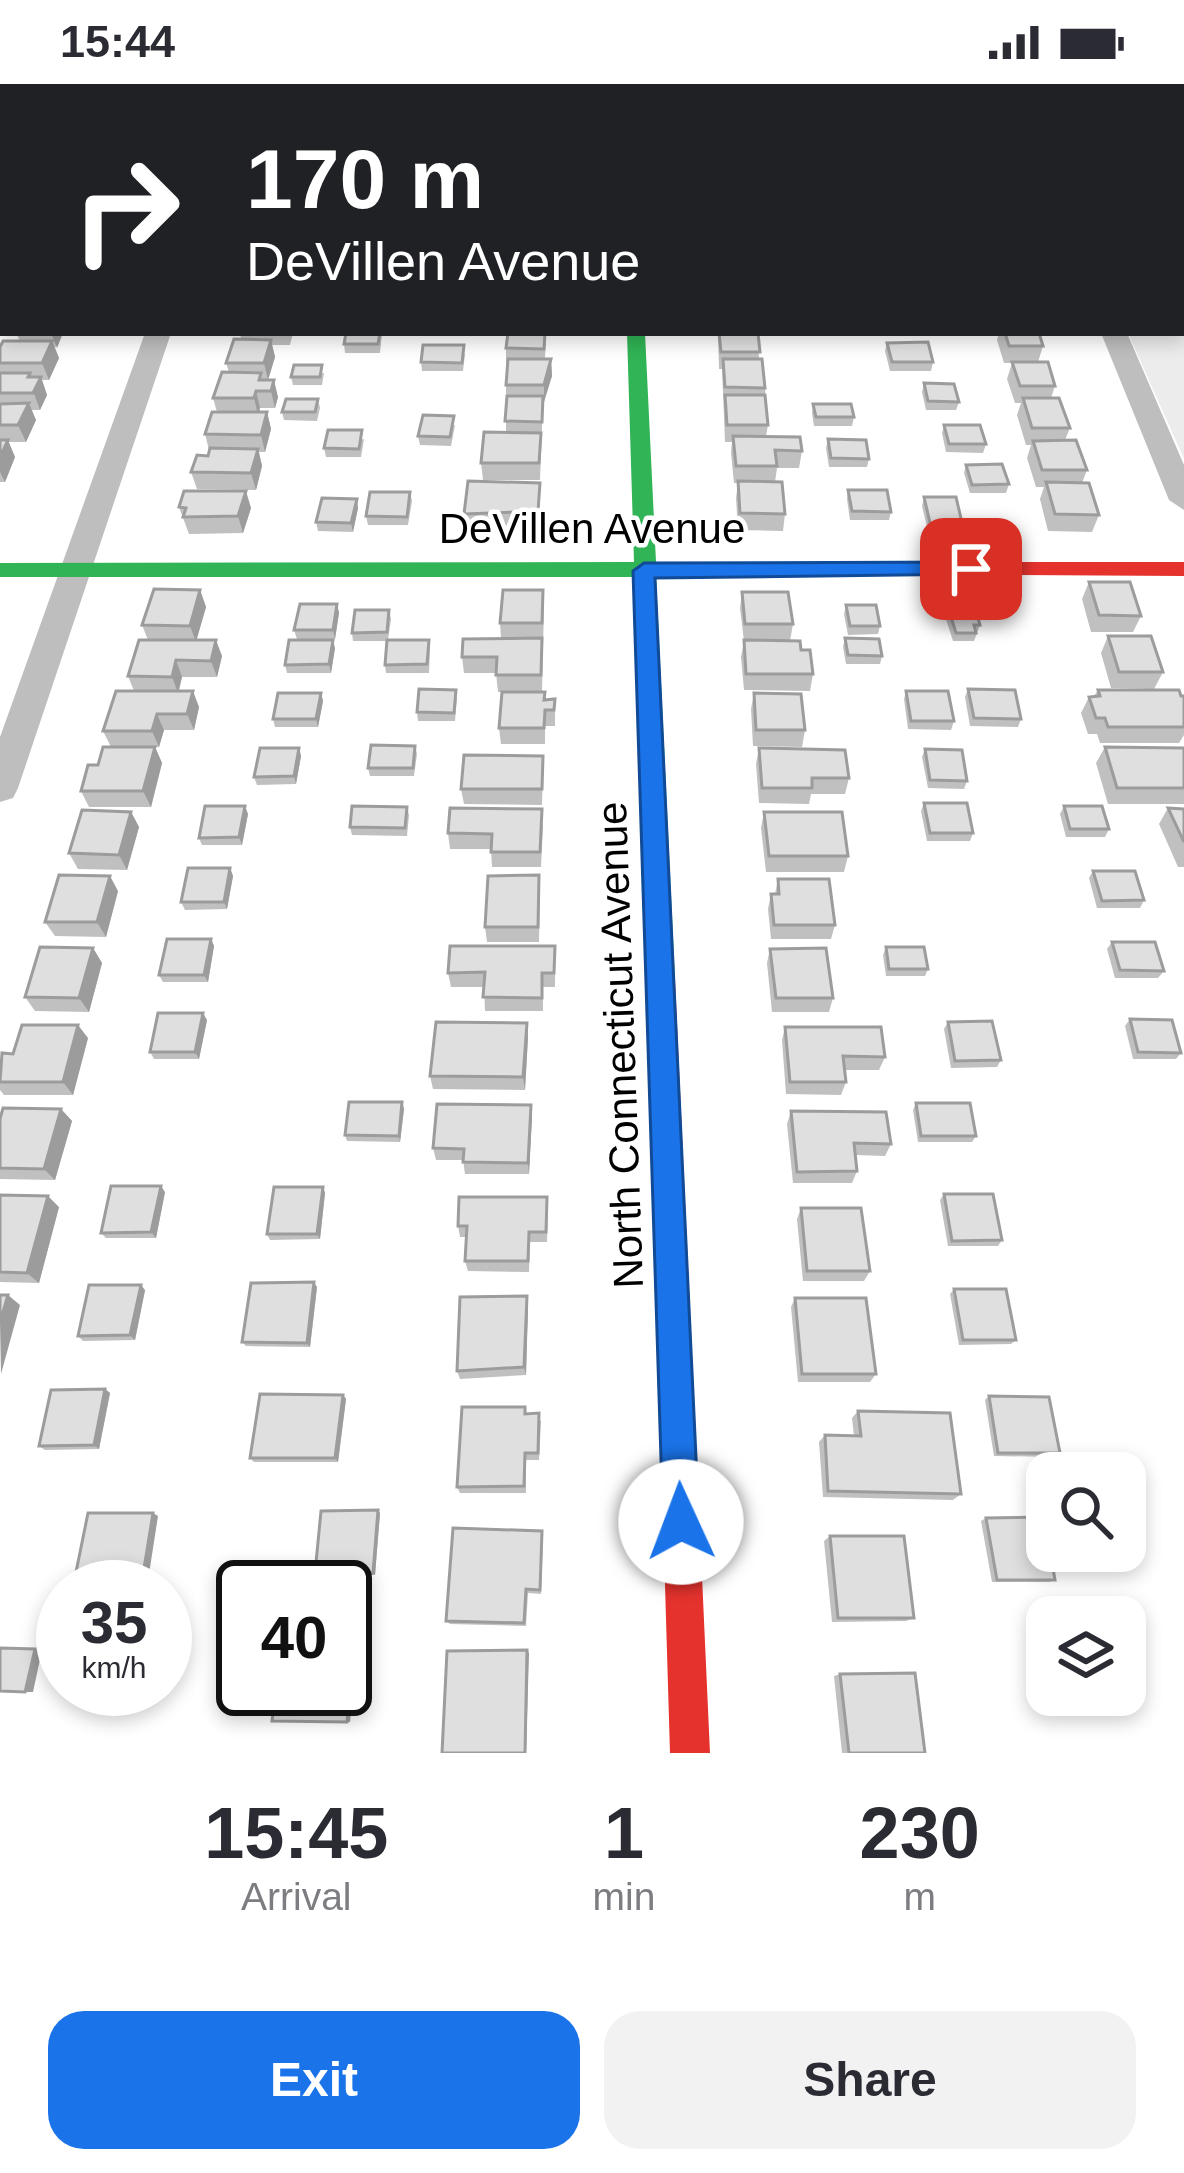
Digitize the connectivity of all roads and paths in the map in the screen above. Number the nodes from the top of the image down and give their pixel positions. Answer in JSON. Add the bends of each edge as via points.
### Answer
{"nodes":[{"id":1,"x":157,"y":336,"type":"edge"},
{"id":2,"x":636,"y":336,"type":"edge"},
{"id":3,"x":1115,"y":336,"type":"edge"},
{"id":4,"x":1184,"y":500,"type":"edge"},
{"id":5,"x":1184,"y":569,"type":"edge"},
{"id":6,"x":0,"y":570,"type":"edge"},
{"id":7,"x":75,"y":571,"type":"junction"},
{"id":8,"x":644,"y":571,"type":"junction"},
{"id":9,"x":0,"y":788,"type":"edge"},
{"id":10,"x":690,"y":1753,"type":"edge"}],
"edges":[{"from":1,"to":7,"type":"street"},
{"from":2,"to":8,"type":"street","name":"North Connecticut Avenue"},
{"from":3,"to":4,"type":"street"},
{"from":5,"to":8,"type":"street","name":"DeVillen Avenue"},
{"from":6,"to":7,"type":"street","name":"DeVillen Avenue"},
{"from":7,"to":8,"type":"street","name":"DeVillen Avenue"},
{"from":7,"to":9,"type":"street"},
{"from":8,"to":10,"type":"street","name":"North Connecticut Avenue"}]}
